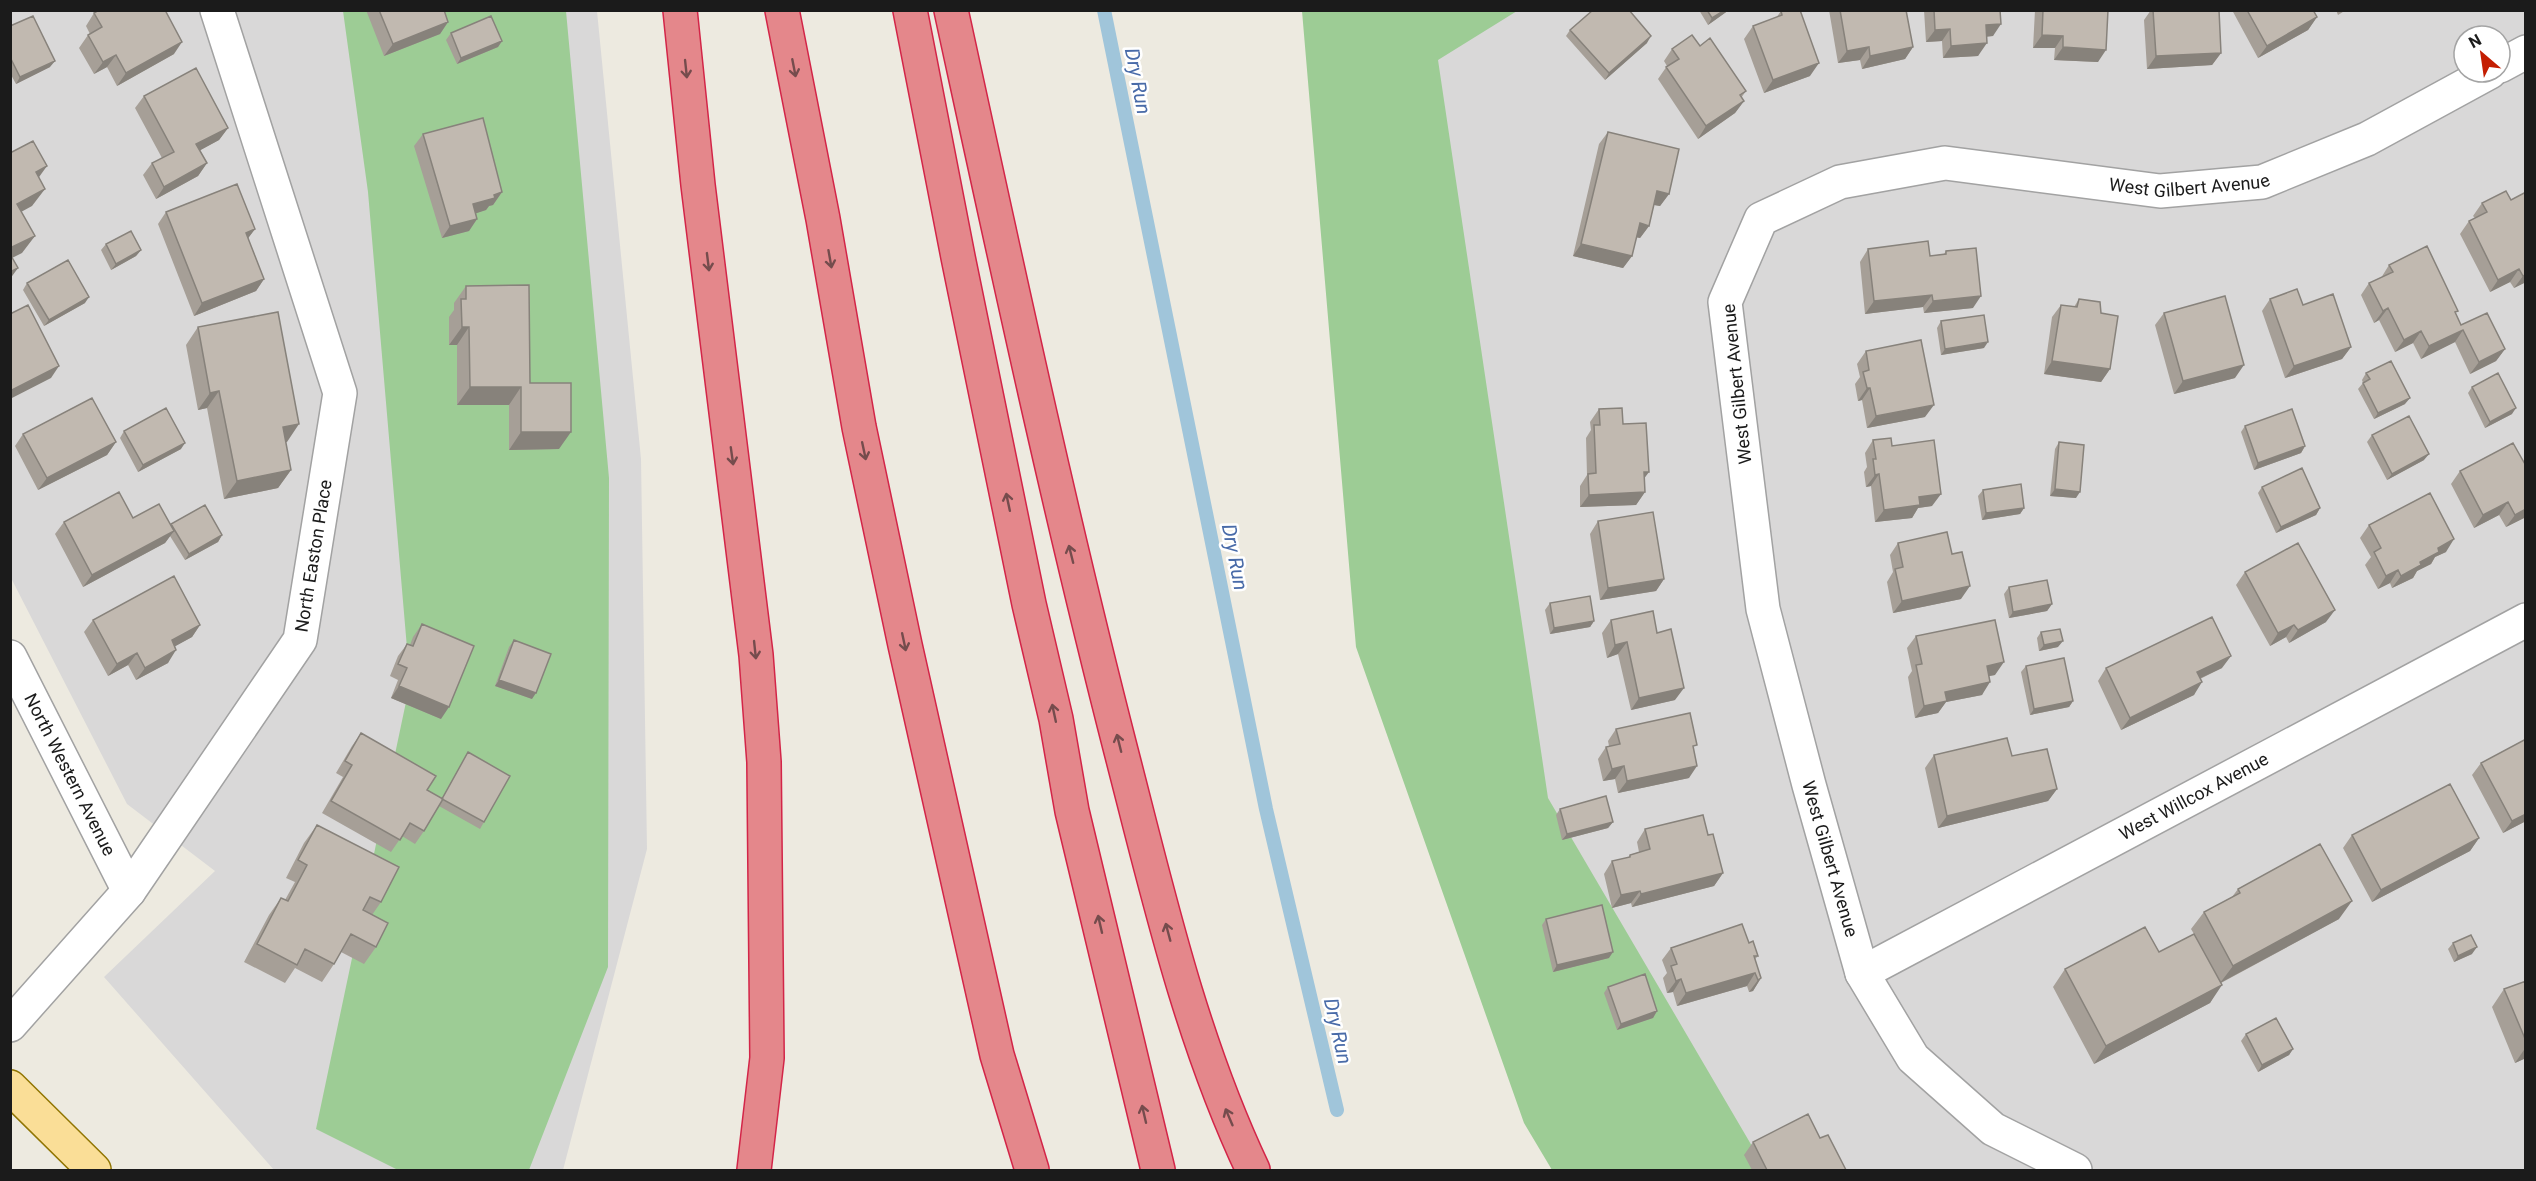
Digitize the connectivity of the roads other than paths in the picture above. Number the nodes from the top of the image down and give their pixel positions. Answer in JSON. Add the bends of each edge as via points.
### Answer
{"nodes":[{"id":1,"x":217,"y":10,"type":"edge"},
{"id":2,"x":680,"y":10,"type":"edge"},
{"id":3,"x":782,"y":10,"type":"edge"},
{"id":4,"x":910,"y":10,"type":"edge"},
{"id":5,"x":951,"y":10,"type":"edge"},
{"id":6,"x":2526,"y":52,"type":"edge"},
{"id":7,"x":2512,"y":60,"type":"edge"},
{"id":8,"x":2468,"y":84,"type":"edge"},
{"id":9,"x":2526,"y":620,"type":"edge"},
{"id":10,"x":10,"y":657,"type":"edge"},
{"id":11,"x":129,"y":891,"type":"junction"},
{"id":12,"x":1862,"y":973,"type":"junction"},
{"id":13,"x":10,"y":1025,"type":"edge"},
{"id":14,"x":10,"y":1087,"type":"edge"},
{"id":15,"x":94,"y":1170,"type":"edge"},
{"id":16,"x":754,"y":1170,"type":"edge"},
{"id":17,"x":1032,"y":1170,"type":"edge"},
{"id":18,"x":1158,"y":1170,"type":"edge"},
{"id":19,"x":1253,"y":1170,"type":"edge"},
{"id":20,"x":2075,"y":1170,"type":"edge"}],
"edges":[{"from":1,"to":11,"type":"street","name":"North Easton Place","via":[[340,393],[300,640]]},
{"from":2,"to":16,"type":"highway","one_way":true,"via":[[751,609],[764,762],[767,1058]]},
{"from":3,"to":17,"type":"highway","one_way":true,"via":[[859,427],[907,656],[997,1055]]},
{"from":18,"to":4,"type":"highway","one_way":true,"via":[[1072,811]]},
{"from":19,"to":5,"type":"highway","one_way":true,"via":[[1203,1050],[1148,854],[1063,522]]},
{"from":6,"to":7,"type":"street"},
{"from":8,"to":12,"type":"street","name":"West Gilbert Avenue","via":[[2367,139],[2262,182],[2160,191],[1945,163],[1840,183],[1761,219],[1725,302],[1763,609]]},
{"from":9,"to":12,"type":"street","name":"West Willcox Avenue"},
{"from":10,"to":11,"type":"street","name":"North Western Avenue"},
{"from":11,"to":13,"type":"street","name":"North Easton Place"},
{"from":12,"to":20,"type":"street","name":"West Gilbert Avenue","via":[[1913,1058],[1993,1129]]},
{"from":14,"to":15,"type":"main road"}]}
